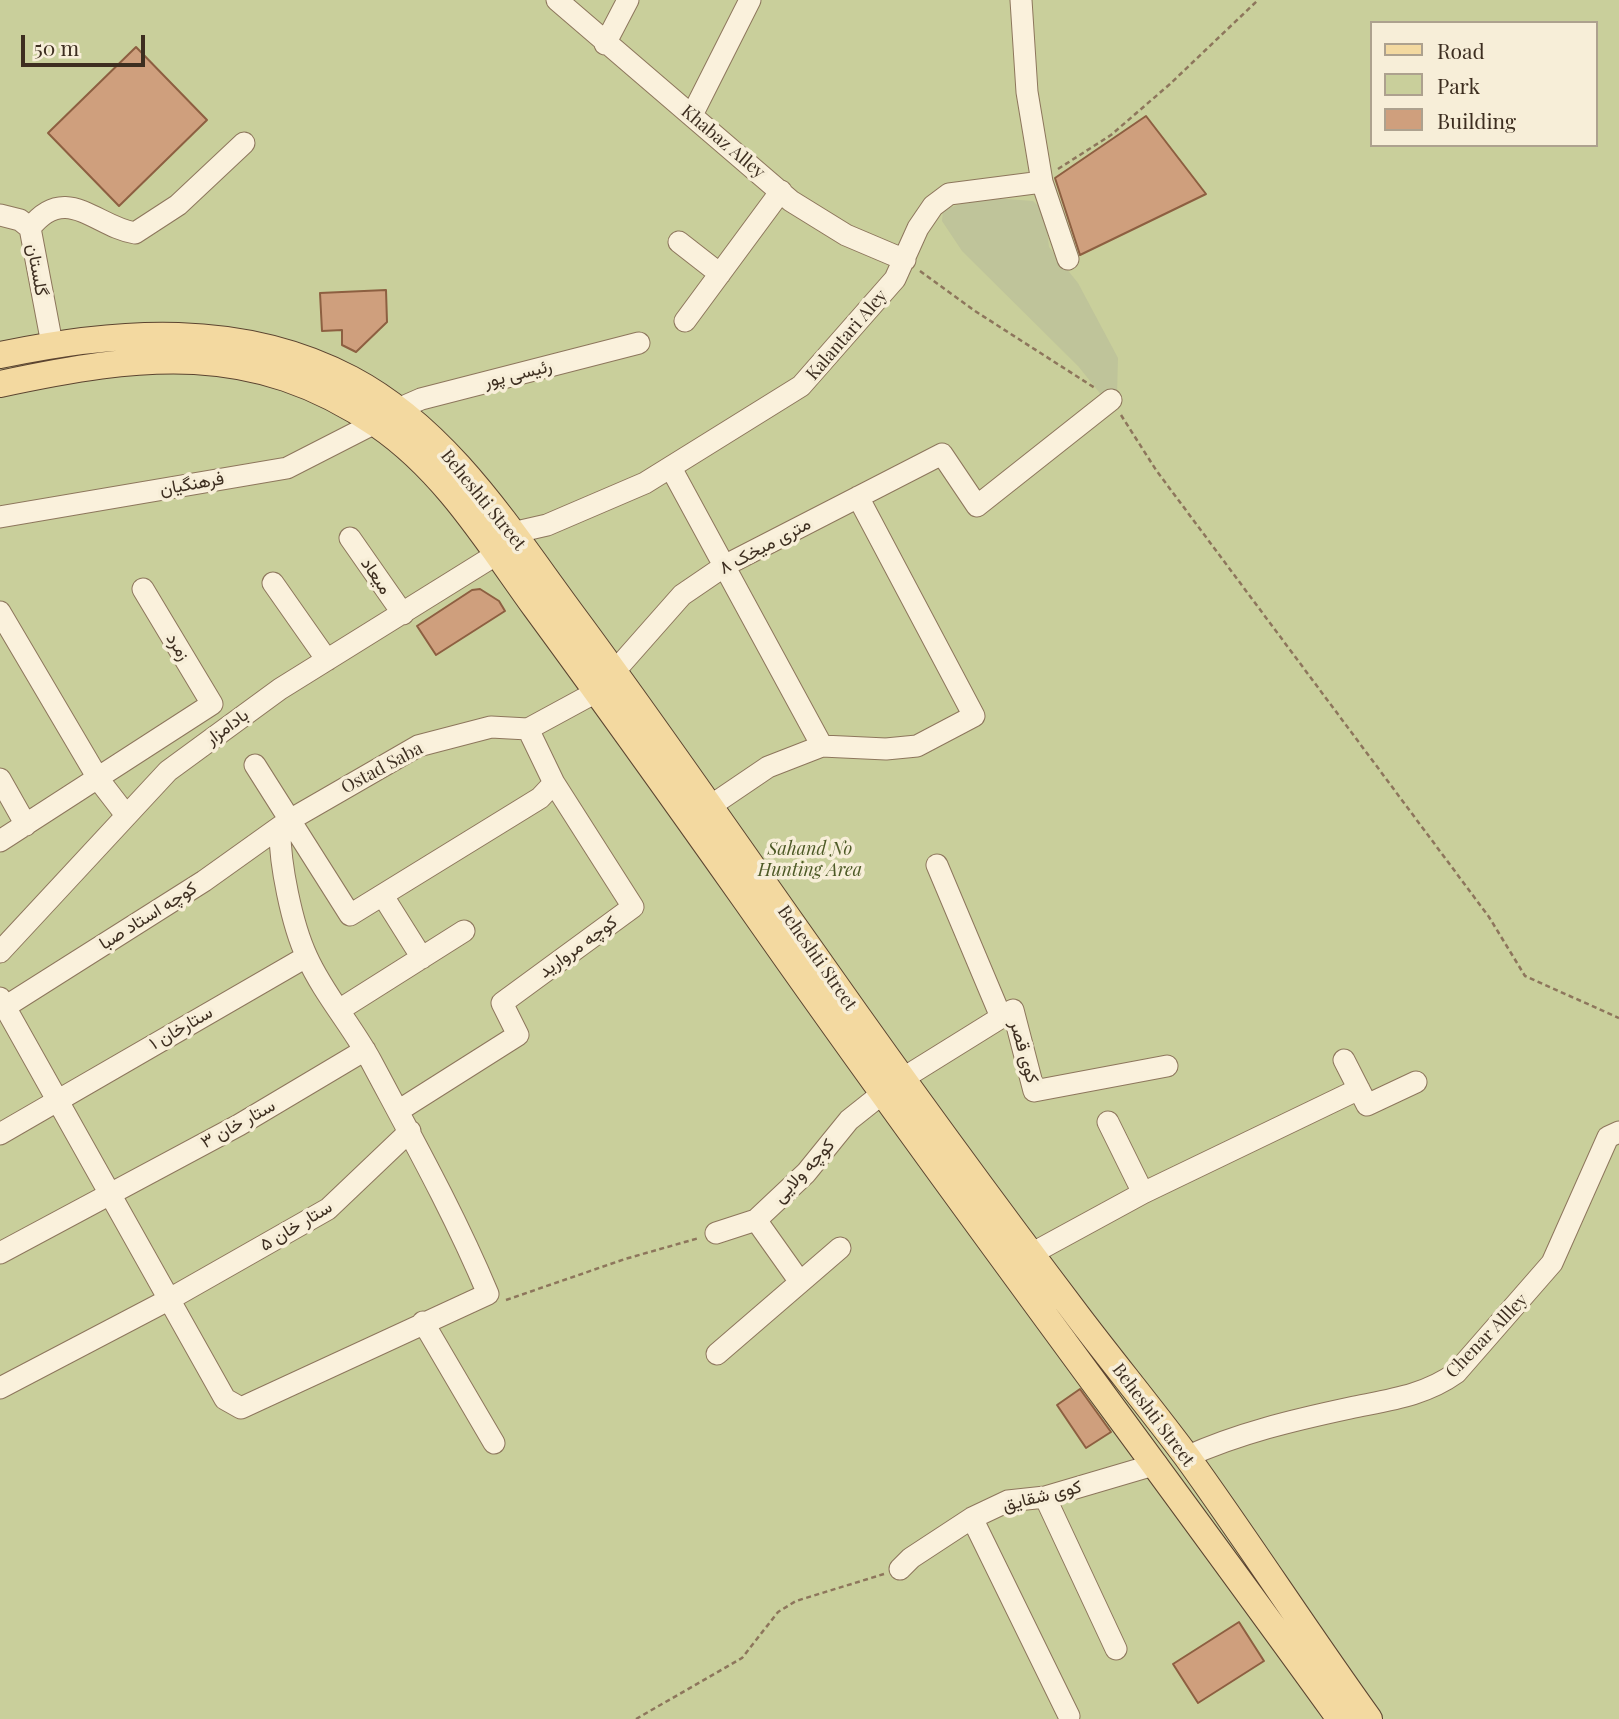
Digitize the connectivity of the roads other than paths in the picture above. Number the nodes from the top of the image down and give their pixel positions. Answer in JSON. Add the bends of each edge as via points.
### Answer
{"nodes":[{"id":1,"x":556,"y":0,"type":"edge"},
{"id":2,"x":628,"y":0,"type":"edge"},
{"id":3,"x":750,"y":0,"type":"edge"},
{"id":4,"x":1021,"y":0,"type":"edge"},
{"id":5,"x":605,"y":44,"type":"junction"},
{"id":6,"x":692,"y":115,"type":"junction"},
{"id":7,"x":244,"y":143,"type":"dead end"},
{"id":8,"x":1042,"y":182,"type":"junction"},
{"id":9,"x":781,"y":191,"type":"junction"},
{"id":10,"x":0,"y":215,"type":"edge"},
{"id":11,"x":30,"y":228,"type":"junction"},
{"id":12,"x":679,"y":242,"type":"dead end"},
{"id":13,"x":1068,"y":259,"type":"dead end"},
{"id":14,"x":905,"y":260,"type":"junction"},
{"id":15,"x":720,"y":274,"type":"junction"},
{"id":16,"x":685,"y":321,"type":"dead end"},
{"id":17,"x":639,"y":343,"type":"dead end"},
{"id":18,"x":52,"y":344,"type":"junction"},
{"id":19,"x":0,"y":355,"type":"edge"},
{"id":20,"x":0,"y":384,"type":"edge"},
{"id":21,"x":1111,"y":400,"type":"road end"},
{"id":22,"x":398,"y":409,"type":"junction"},
{"id":23,"x":375,"y":423,"type":"junction"},
{"id":24,"x":671,"y":468,"type":"junction"},
{"id":25,"x":858,"y":497,"type":"junction"},
{"id":26,"x":0,"y":517,"type":"edge"},
{"id":27,"x":350,"y":538,"type":"dead end"},
{"id":28,"x":506,"y":546,"type":"junction"},
{"id":29,"x":726,"y":565,"type":"junction"},
{"id":30,"x":273,"y":583,"type":"dead end"},
{"id":31,"x":143,"y":589,"type":"dead end"},
{"id":32,"x":0,"y":612,"type":"edge"},
{"id":33,"x":402,"y":614,"type":"junction"},
{"id":34,"x":327,"y":660,"type":"junction"},
{"id":35,"x":606,"y":681,"type":"junction"},
{"id":36,"x":528,"y":729,"type":"junction"},
{"id":37,"x":822,"y":746,"type":"junction"},
{"id":38,"x":255,"y":765,"type":"dead end"},
{"id":39,"x":0,"y":779,"type":"edge"},
{"id":40,"x":99,"y":780,"type":"junction"},
{"id":41,"x":554,"y":783,"type":"junction"},
{"id":42,"x":709,"y":807,"type":"junction"},
{"id":43,"x":126,"y":815,"type":"junction"},
{"id":44,"x":284,"y":824,"type":"junction"},
{"id":45,"x":26,"y":825,"type":"junction"},
{"id":46,"x":0,"y":841,"type":"edge"},
{"id":47,"x":937,"y":865,"type":"dead end"},
{"id":48,"x":383,"y":896,"type":"junction"},
{"id":49,"x":464,"y":931,"type":"dead end"},
{"id":50,"x":0,"y":952,"type":"edge"},
{"id":51,"x":306,"y":957,"type":"junction"},
{"id":52,"x":422,"y":958,"type":"junction"},
{"id":53,"x":2,"y":1002,"type":"edge"},
{"id":54,"x":340,"y":1010,"type":"junction"},
{"id":55,"x":1001,"y":1017,"type":"junction"},
{"id":56,"x":365,"y":1049,"type":"junction"},
{"id":57,"x":1344,"y":1060,"type":"dead end"},
{"id":58,"x":1167,"y":1066,"type":"dead end"},
{"id":59,"x":1416,"y":1082,"type":"dead end"},
{"id":60,"x":892,"y":1086,"type":"junction"},
{"id":61,"x":1359,"y":1090,"type":"junction"},
{"id":62,"x":56,"y":1099,"type":"junction"},
{"id":63,"x":398,"y":1111,"type":"junction"},
{"id":64,"x":1108,"y":1122,"type":"dead end"},
{"id":65,"x":410,"y":1131,"type":"junction"},
{"id":66,"x":1619,"y":1132,"type":"edge"},
{"id":67,"x":0,"y":1134,"type":"edge"},
{"id":68,"x":1143,"y":1193,"type":"junction"},
{"id":69,"x":109,"y":1194,"type":"junction"},
{"id":70,"x":756,"y":1220,"type":"junction"},
{"id":71,"x":716,"y":1233,"type":"road end"},
{"id":72,"x":840,"y":1248,"type":"dead end"},
{"id":73,"x":0,"y":1253,"type":"edge"},
{"id":74,"x":1031,"y":1255,"type":"junction"},
{"id":75,"x":800,"y":1282,"type":"junction"},
{"id":76,"x":168,"y":1300,"type":"junction"},
{"id":77,"x":423,"y":1322,"type":"junction"},
{"id":78,"x":717,"y":1354,"type":"dead end"},
{"id":79,"x":0,"y":1388,"type":"edge"},
{"id":80,"x":494,"y":1443,"type":"dead end"},
{"id":81,"x":1186,"y":1457,"type":"junction"},
{"id":82,"x":1157,"y":1464,"type":"junction"},
{"id":83,"x":1045,"y":1497,"type":"junction"},
{"id":84,"x":972,"y":1518,"type":"junction"},
{"id":85,"x":901,"y":1569,"type":"road end"},
{"id":86,"x":1116,"y":1649,"type":"dead end"},
{"id":87,"x":1069,"y":1716,"type":"dead end"},
{"id":88,"x":1340,"y":1719,"type":"edge"},
{"id":89,"x":1369,"y":1719,"type":"edge"}],
"edges":[{"from":1,"to":5,"type":"street","name":"Khabaz Alley"},
{"from":2,"to":5,"type":"street"},
{"from":3,"to":6,"type":"street"},
{"from":4,"to":8,"type":"street","via":[[1027,92]]},
{"from":5,"to":6,"type":"street","name":"Khabaz Alley"},
{"from":6,"to":9,"type":"street","name":"Khabaz Alley"},
{"from":7,"to":11,"type":"street","via":[[178,205],[135,233],[119,231],[80,209],[65,207],[56,207]]},
{"from":8,"to":13,"type":"street"},
{"from":8,"to":14,"type":"street","name":"Kalantari Aley","via":[[948,194],[918,228]]},
{"from":9,"to":14,"type":"street","name":"Khabaz Alley","via":[[846,234]]},
{"from":9,"to":15,"type":"street"},
{"from":10,"to":11,"type":"street","name":"گلستان"},
{"from":11,"to":18,"type":"street","name":"گلستان"},
{"from":12,"to":15,"type":"street"},
{"from":14,"to":24,"type":"street","name":"Kalantari Aley","via":[[871,309],[802,386]]},
{"from":15,"to":16,"type":"street"},
{"from":17,"to":22,"type":"street","name":"رئیسی پور","via":[[421,399]]},
{"from":18,"to":19,"type":"main road","name":"Beheshti Street"},
{"from":18,"to":22,"type":"main road","name":"Beheshti Street","via":[[130,335],[251,342],[298,355],[352,379]]},
{"from":20,"to":23,"type":"main road","name":"Beheshti Street","via":[[153,358],[219,363],[268,372],[316,390]]},
{"from":21,"to":25,"type":"street","name":"۸ متری میخک","via":[[978,506],[942,454]]},
{"from":22,"to":28,"type":"main road","name":"Beheshti Street","via":[[448,453]]},
{"from":23,"to":26,"type":"street","name":"فرهنگیان","via":[[286,468]]},
{"from":23,"to":28,"type":"main road","name":"Beheshti Street","via":[[418,455]]},
{"from":24,"to":28,"type":"street","name":"Kalantari Aley"},
{"from":24,"to":29,"type":"street"},
{"from":25,"to":29,"type":"street","name":"۸ متری میخک"},
{"from":25,"to":37,"type":"street","via":[[974,716],[917,746]]},
{"from":27,"to":33,"type":"street","name":"میعاد"},
{"from":28,"to":33,"type":"street","name":"بادامزار"},
{"from":28,"to":35,"type":"main road","name":"Beheshti Street"},
{"from":29,"to":35,"type":"street","name":"۸ متری میخک","via":[[682,595]]},
{"from":29,"to":37,"type":"street"},
{"from":30,"to":34,"type":"street"},
{"from":31,"to":40,"type":"street","name":"زمرد","via":[[212,704]]},
{"from":32,"to":40,"type":"street"},
{"from":33,"to":34,"type":"street","name":"بادامزار"},
{"from":34,"to":43,"type":"street","name":"بادامزار","via":[[168,771]]},
{"from":35,"to":36,"type":"street"},
{"from":35,"to":42,"type":"main road","name":"Beheshti Street"},
{"from":35,"to":60,"type":"main road","name":"Beheshti Street"},
{"from":36,"to":41,"type":"street"},
{"from":36,"to":44,"type":"street","name":"Ostad Saba","via":[[491,727],[418,747]]},
{"from":37,"to":42,"type":"street","via":[[768,767]]},
{"from":38,"to":44,"type":"street"},
{"from":39,"to":45,"type":"street"},
{"from":40,"to":43,"type":"street"},
{"from":40,"to":45,"type":"street"},
{"from":41,"to":48,"type":"street","via":[[540,798]]},
{"from":41,"to":63,"type":"street","name":"کوچه مروارید","via":[[633,907],[502,1003],[518,1035]]},
{"from":42,"to":60,"type":"main road","name":"Beheshti Street"},
{"from":43,"to":50,"type":"street","name":"بادامزار"},
{"from":44,"to":48,"type":"street","via":[[350,915]]},
{"from":44,"to":51,"type":"street","via":[[279,849]]},
{"from":44,"to":53,"type":"street","name":"کوچه استاد صبا","via":[[204,881]]},
{"from":45,"to":46,"type":"street"},
{"from":47,"to":55,"type":"street"},
{"from":48,"to":52,"type":"street"},
{"from":49,"to":52,"type":"street"},
{"from":51,"to":54,"type":"street"},
{"from":51,"to":62,"type":"street","name":"ستارخان ۱"},
{"from":52,"to":54,"type":"street"},
{"from":53,"to":62,"type":"street"},
{"from":54,"to":56,"type":"street"},
{"from":55,"to":58,"type":"street","name":"کوی قصر","via":[[1013,1010],[1034,1091]]},
{"from":55,"to":60,"type":"street","name":"کوی قصر"},
{"from":56,"to":63,"type":"street"},
{"from":56,"to":69,"type":"street","name":"ستار خان ۳","via":[[239,1125]]},
{"from":57,"to":61,"type":"street"},
{"from":59,"to":61,"type":"street","via":[[1367,1105]]},
{"from":60,"to":70,"type":"street","name":"کوچه ولایی","via":[[849,1120],[806,1173]]},
{"from":60,"to":74,"type":"main road","name":"Beheshti Street"},
{"from":60,"to":82,"type":"main road","name":"Beheshti Street"},
{"from":61,"to":68,"type":"street"},
{"from":62,"to":67,"type":"street","name":"ستارخان ۱"},
{"from":62,"to":69,"type":"street"},
{"from":63,"to":65,"type":"street"},
{"from":64,"to":68,"type":"street"},
{"from":65,"to":76,"type":"street","name":"ستار خان ۵","via":[[328,1209]]},
{"from":65,"to":77,"type":"street","via":[[488,1294]]},
{"from":66,"to":81,"type":"street","name":"Chenar Allley","via":[[1608,1137],[1591,1169],[1552,1263],[1456,1373],[1415,1394],[1230,1437]]},
{"from":68,"to":74,"type":"street"},
{"from":69,"to":73,"type":"street","name":"ستار خان ۳"},
{"from":69,"to":76,"type":"street"},
{"from":70,"to":71,"type":"street","name":"کوچه ولایی"},
{"from":70,"to":75,"type":"street"},
{"from":72,"to":75,"type":"street"},
{"from":74,"to":81,"type":"main road","name":"Beheshti Street"},
{"from":75,"to":78,"type":"street"},
{"from":76,"to":77,"type":"street","via":[[225,1399],[241,1408]]},
{"from":76,"to":79,"type":"street","name":"ستار خان ۵"},
{"from":77,"to":80,"type":"street"},
{"from":81,"to":89,"type":"main road","name":"Beheshti Street"},
{"from":82,"to":83,"type":"street","name":"کوی شقایق"},
{"from":82,"to":88,"type":"main road","name":"Beheshti Street"},
{"from":83,"to":84,"type":"street","name":"کوی شقایق","via":[[1008,1501]]},
{"from":83,"to":86,"type":"street"},
{"from":84,"to":85,"type":"street","name":"کوی شقایق"},
{"from":84,"to":87,"type":"street"}]}
